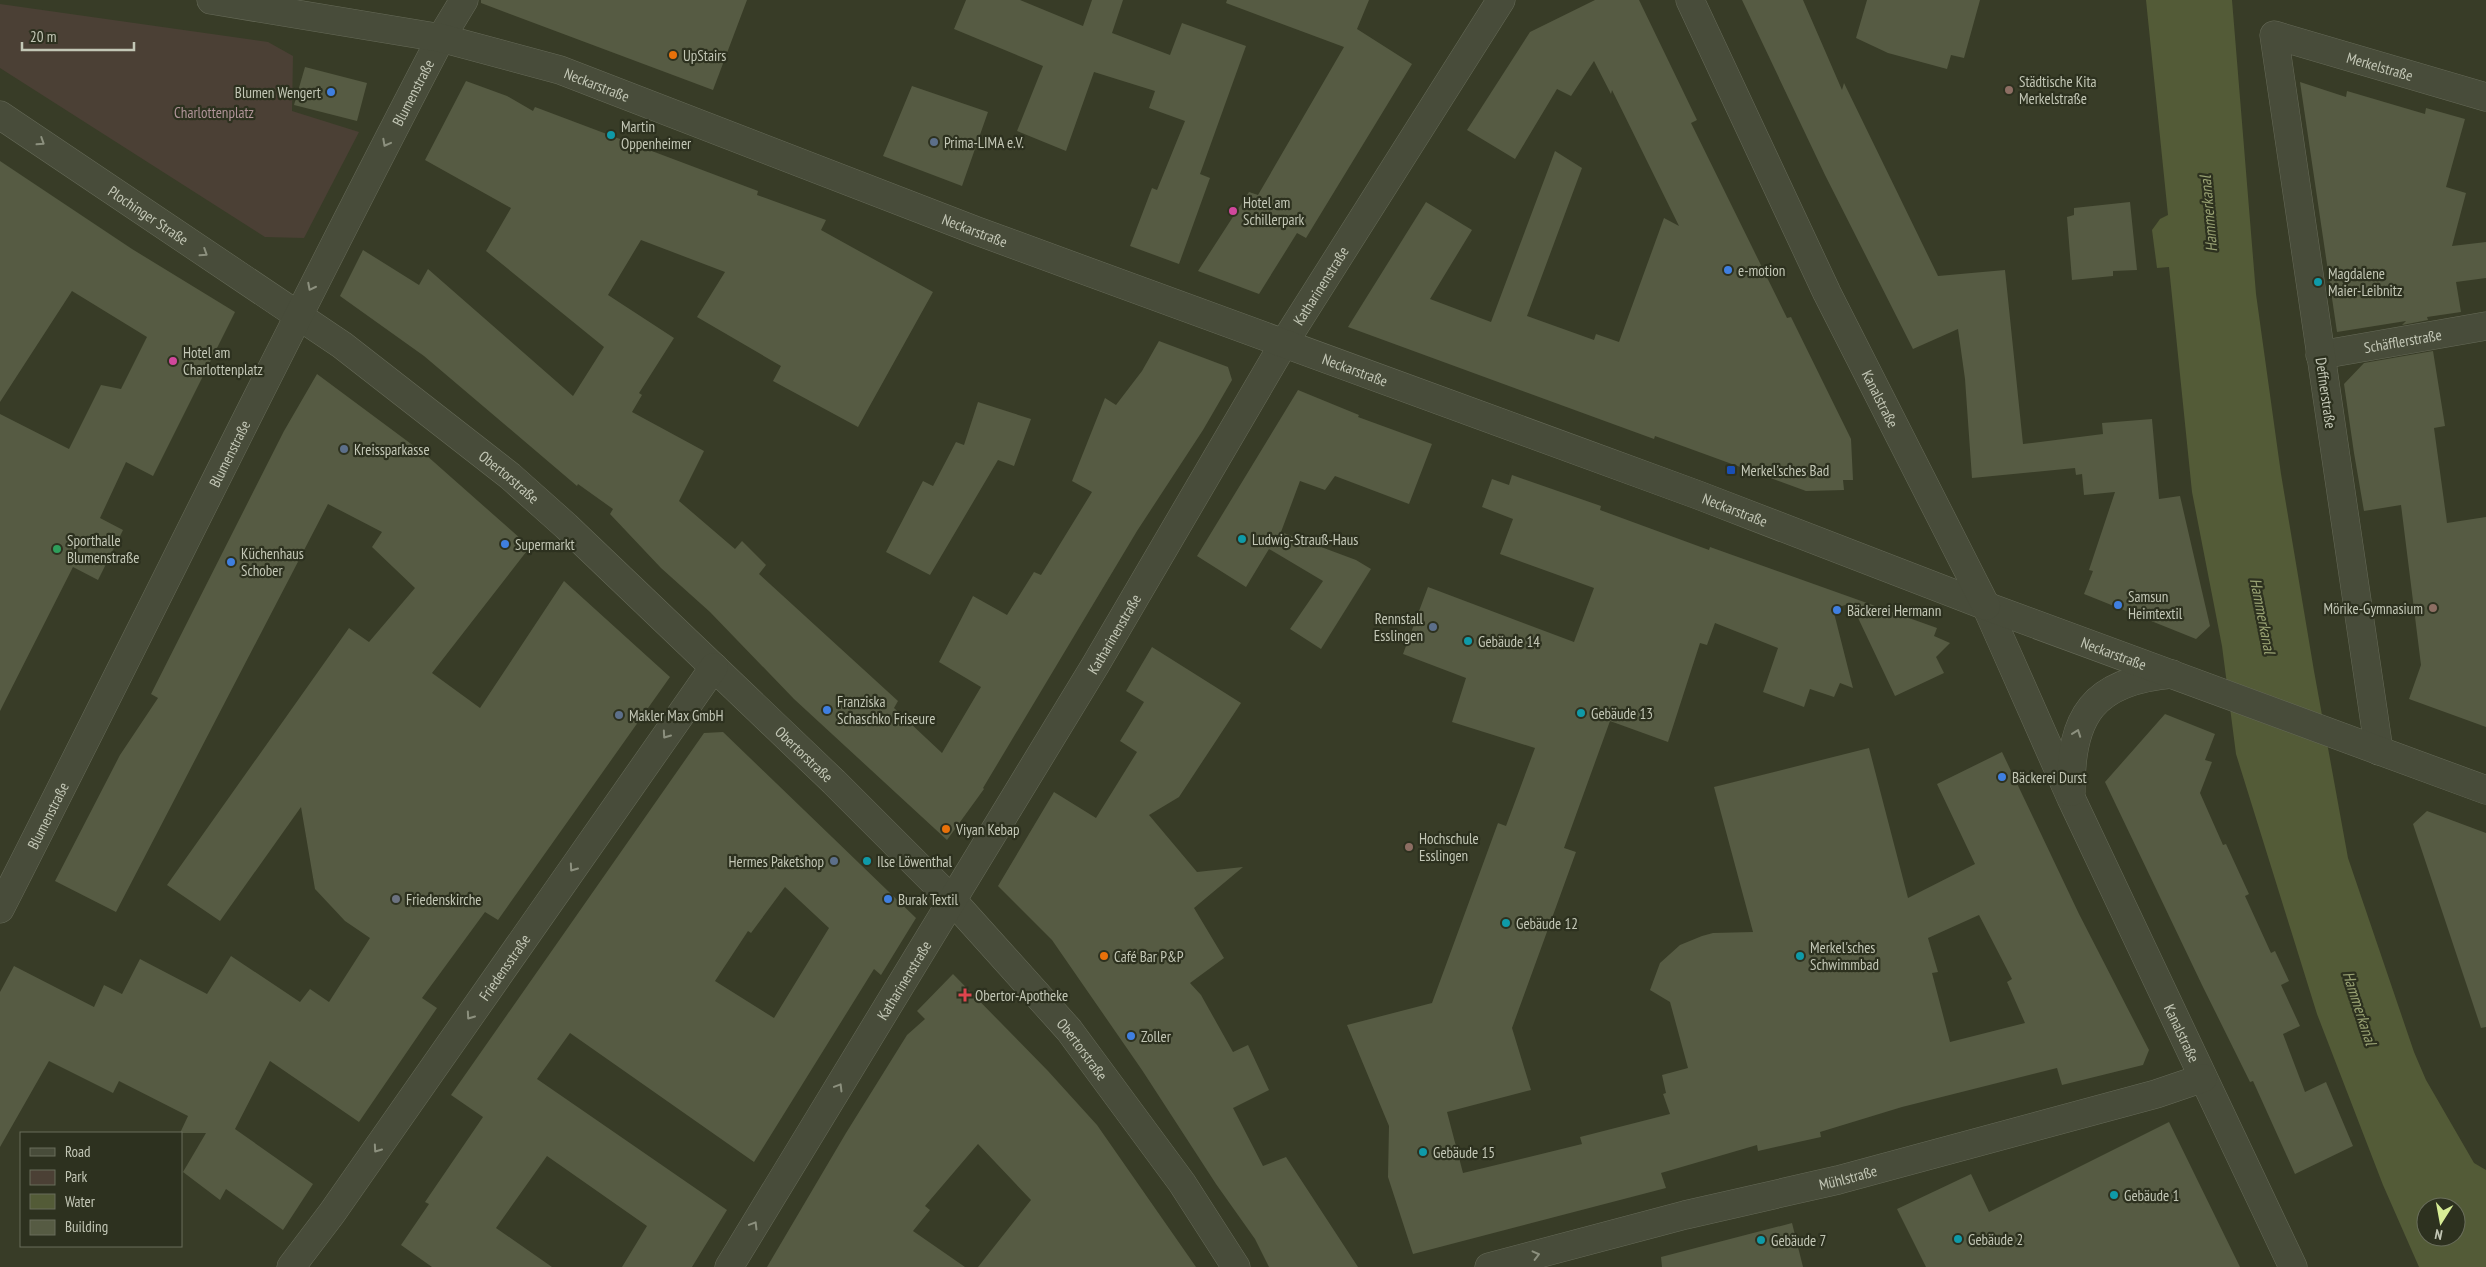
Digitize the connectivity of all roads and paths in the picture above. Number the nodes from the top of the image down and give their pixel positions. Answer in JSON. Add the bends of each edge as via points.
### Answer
{"nodes":[{"id":1,"x":211,"y":0,"type":"edge"},
{"id":2,"x":464,"y":0,"type":"edge"},
{"id":3,"x":1501,"y":0,"type":"edge"},
{"id":4,"x":1690,"y":0,"type":"edge"},
{"id":5,"x":2274,"y":35,"type":"joint"},
{"id":6,"x":441,"y":38,"type":"junction"},
{"id":7,"x":2486,"y":97,"type":"edge"},
{"id":8,"x":0,"y":115,"type":"edge"},
{"id":9,"x":298,"y":314,"type":"junction"},
{"id":10,"x":2486,"y":326,"type":"edge"},
{"id":11,"x":1284,"y":343,"type":"junction"},
{"id":12,"x":2320,"y":355,"type":"junction"},
{"id":13,"x":1986,"y":606,"type":"junction"},
{"id":14,"x":714,"y":667,"type":"junction"},
{"id":15,"x":2172,"y":674,"type":"junction"},
{"id":16,"x":2372,"y":748,"type":"junction"},
{"id":17,"x":2486,"y":790,"type":"edge"},
{"id":18,"x":2071,"y":798,"type":"junction"},
{"id":19,"x":953,"y":901,"type":"junction"},
{"id":20,"x":0,"y":909,"type":"edge"},
{"id":21,"x":2203,"y":1078,"type":"junction"},
{"id":22,"x":291,"y":1267,"type":"edge"},
{"id":23,"x":728,"y":1267,"type":"edge"},
{"id":24,"x":1236,"y":1267,"type":"edge"},
{"id":25,"x":1489,"y":1267,"type":"edge"},
{"id":26,"x":2293,"y":1267,"type":"edge"}],
"edges":[{"from":1,"to":6,"type":"street","name":"Neckarstraße"},
{"from":2,"to":6,"type":"street","name":"Blumenstraße"},
{"from":3,"to":11,"type":"street","name":"Katharinenstraße"},
{"from":4,"to":13,"type":"street","name":"Kanalstraße","via":[[1827,293]]},
{"from":5,"to":7,"type":"street","name":"Merkelstraße"},
{"from":5,"to":12,"type":"street","name":"Deffnerstraße"},
{"from":6,"to":9,"type":"street","name":"Blumenstraße","one_way":true},
{"from":6,"to":11,"type":"street","name":"Neckarstraße","via":[[560,70],[977,230]]},
{"from":8,"to":9,"type":"street","name":"Plochinger Straße","one_way":true},
{"from":9,"to":14,"type":"street","name":"Obertorstraße","via":[[510,476]]},
{"from":9,"to":20,"type":"street","name":"Blumenstraße","via":[[102,711]]},
{"from":10,"to":12,"type":"street","name":"Schäfflerstraße"},
{"from":11,"to":13,"type":"street","name":"Neckarstraße","via":[[1698,495]]},
{"from":11,"to":19,"type":"street","name":"Katharinenstraße"},
{"from":12,"to":16,"type":"street","name":"Deffnerstraße"},
{"from":13,"to":15,"type":"street","name":"Neckarstraße"},
{"from":13,"to":18,"type":"street","name":"Kanalstraße"},
{"from":14,"to":19,"type":"street","name":"Obertorstraße"},
{"from":14,"to":22,"type":"street","name":"Friedensstraße","one_way":true},
{"from":15,"to":16,"type":"street","name":"Neckarstraße"},
{"from":18,"to":15,"type":"street","name":"Kanalstraße","one_way":true,"via":[[2070,760],[2076,733],[2086,713],[2120,686],[2145,677]]},
{"from":16,"to":17,"type":"street","name":"Neckarstraße"},
{"from":18,"to":21,"type":"street","name":"Kanalstraße"},
{"from":23,"to":19,"type":"street","name":"Katharinenstraße","one_way":true},
{"from":19,"to":24,"type":"street","name":"Obertorstraße","via":[[1069,1030],[1182,1183]]},
{"from":25,"to":21,"type":"street","name":"Mühlstraße","one_way":true,"via":[[1685,1215],[1847,1177],[2156,1094]]},
{"from":21,"to":26,"type":"street","name":"Kanalstraße"}]}
